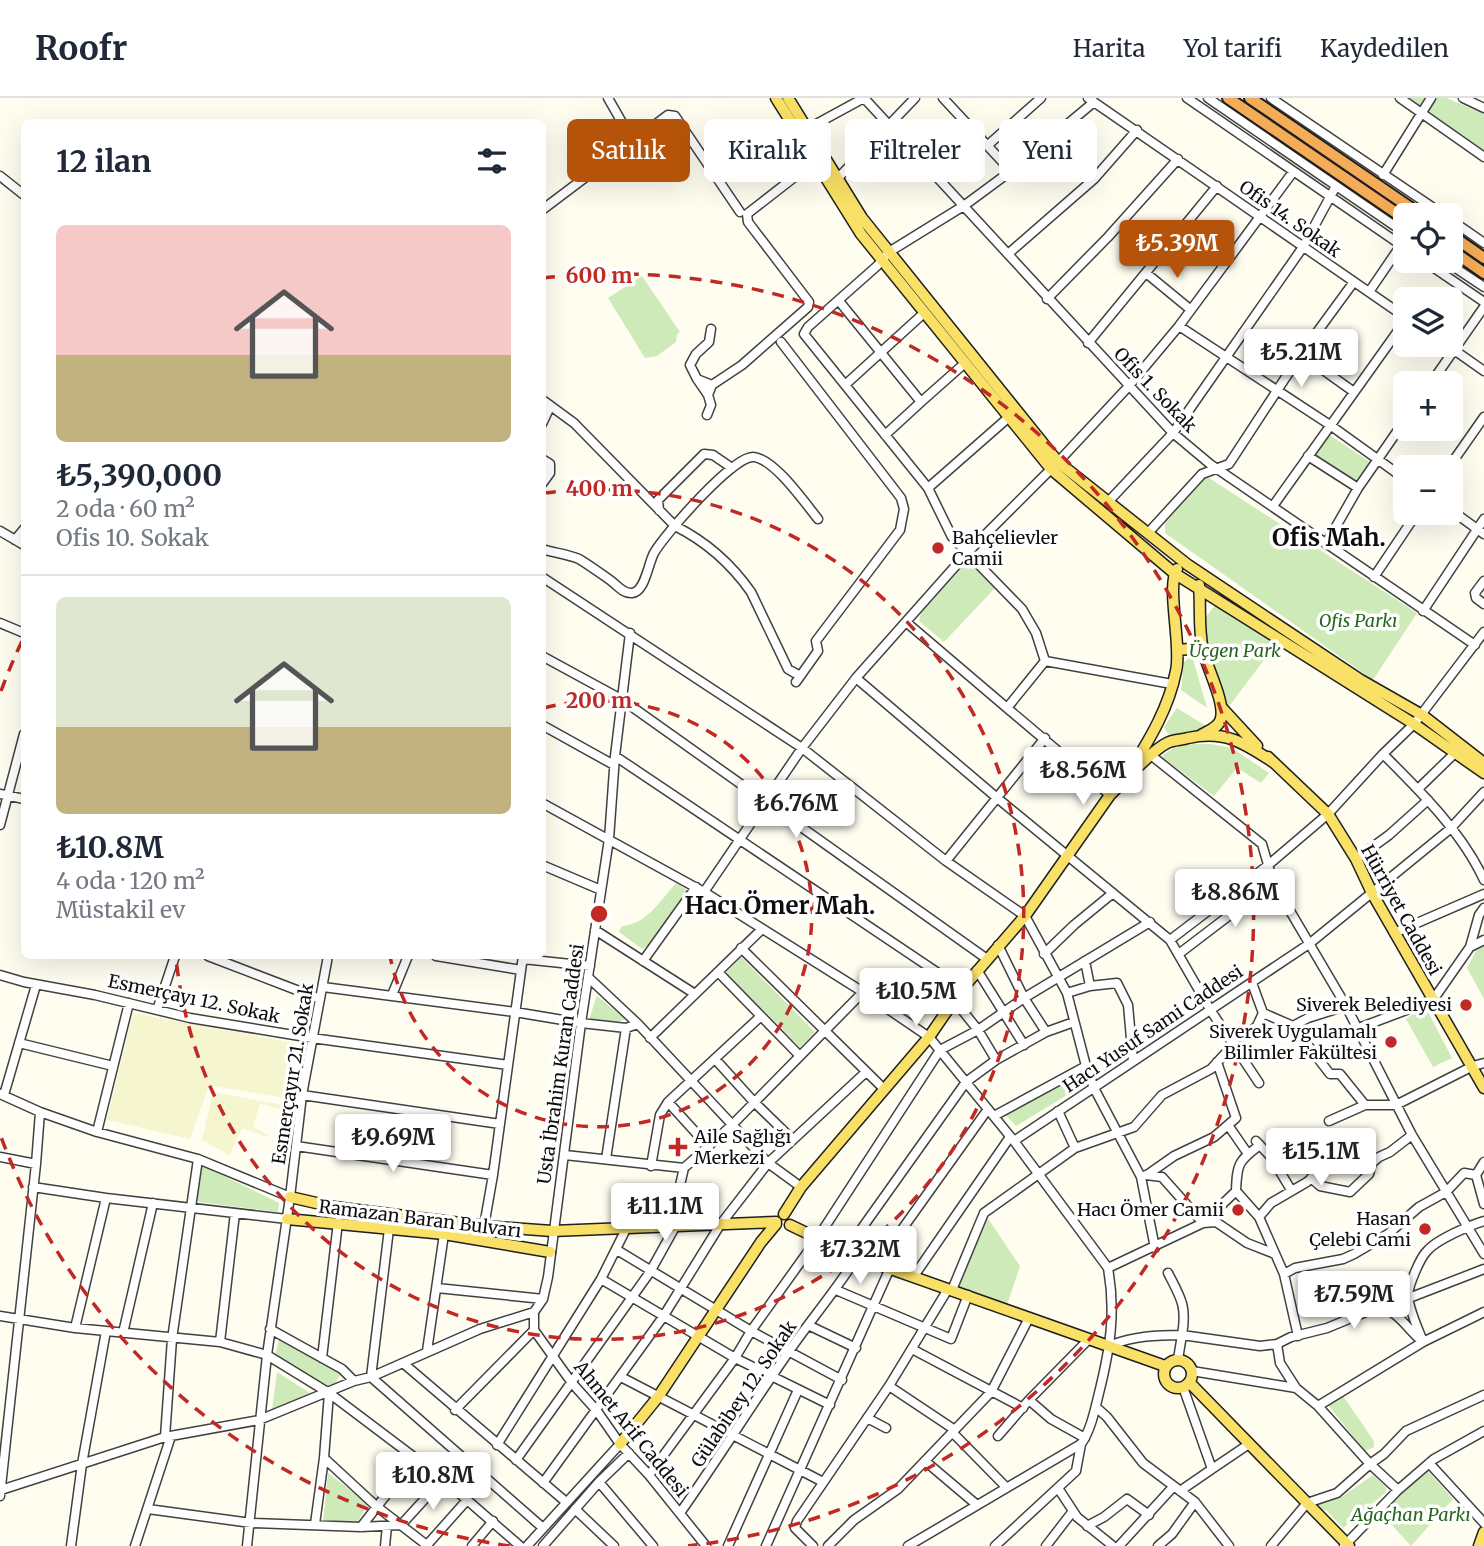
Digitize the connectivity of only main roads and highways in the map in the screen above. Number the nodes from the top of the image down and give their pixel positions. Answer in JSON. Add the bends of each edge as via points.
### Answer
{"nodes":[{"id":1,"x":776,"y":98,"type":"edge"},
{"id":2,"x":788,"y":98,"type":"edge"},
{"id":3,"x":1228,"y":98,"type":"edge"},
{"id":4,"x":1250,"y":98,"type":"edge"},
{"id":5,"x":1404,"y":203,"type":"edge"},
{"id":6,"x":1393,"y":211,"type":"edge"},
{"id":7,"x":1463,"y":243,"type":"edge"},
{"id":8,"x":885,"y":255,"type":"junction"},
{"id":9,"x":1463,"y":258,"type":"edge"},
{"id":10,"x":1484,"y":258,"type":"edge"},
{"id":11,"x":1484,"y":273,"type":"edge"},
{"id":12,"x":1055,"y":466,"type":"junction"},
{"id":13,"x":1188,"y":565,"type":"junction"},
{"id":14,"x":1174,"y":573,"type":"junction"},
{"id":15,"x":1199,"y":589,"type":"junction"},
{"id":16,"x":1203,"y":648,"type":"junction"},
{"id":17,"x":1177,"y":650,"type":"junction"},
{"id":18,"x":1221,"y":707,"type":"junction"},
{"id":19,"x":1154,"y":733,"type":"junction"},
{"id":20,"x":1199,"y":735,"type":"junction"},
{"id":21,"x":1167,"y":743,"type":"junction"},
{"id":22,"x":1273,"y":762,"type":"junction"},
{"id":23,"x":1484,"y":763,"type":"edge"},
{"id":24,"x":1484,"y":773,"type":"edge"},
{"id":25,"x":1123,"y":782,"type":"junction"},
{"id":26,"x":1479,"y":1065,"type":"edge"},
{"id":27,"x":1484,"y":1088,"type":"edge"},
{"id":28,"x":290,"y":1197,"type":"road end"},
{"id":29,"x":785,"y":1214,"type":"junction"},
{"id":30,"x":287,"y":1219,"type":"road end"},
{"id":31,"x":776,"y":1223,"type":"junction"},
{"id":32,"x":790,"y":1225,"type":"junction"},
{"id":33,"x":550,"y":1252,"type":"road end"},
{"id":34,"x":1166,"y":1366,"type":"junction"},
{"id":35,"x":1188,"y":1380,"type":"junction"},
{"id":36,"x":620,"y":1444,"type":"road end"},
{"id":37,"x":1484,"y":1532,"type":"edge"},
{"id":38,"x":1346,"y":1545,"type":"edge"},
{"id":39,"x":1479,"y":1546,"type":"edge"}],
"edges":[{"from":1,"to":8,"type":"main road","via":[[861,234]]},
{"from":2,"to":8,"type":"main road"},
{"from":3,"to":6,"type":"highway"},
{"from":4,"to":5,"type":"highway"},
{"from":7,"to":10,"type":"highway"},
{"from":8,"to":12,"type":"main road"},
{"from":8,"to":12,"type":"main road","via":[[924,313]]},
{"from":9,"to":11,"type":"highway"},
{"from":12,"to":13,"type":"main road"},
{"from":12,"to":14,"type":"main road"},
{"from":13,"to":14,"type":"main road"},
{"from":13,"to":15,"type":"main road"},
{"from":13,"to":23,"type":"main road","via":[[1359,679],[1422,715]]},
{"from":14,"to":15,"type":"main road"},
{"from":14,"to":17,"type":"main road"},
{"from":15,"to":16,"type":"main road"},
{"from":15,"to":24,"type":"main road"},
{"from":16,"to":17,"type":"main road"},
{"from":16,"to":18,"type":"main road"},
{"from":17,"to":19,"type":"main road","via":[[1177,670]]},
{"from":18,"to":20,"type":"main road","via":[[1222,720]]},
{"from":18,"to":22,"type":"main road"},
{"from":19,"to":21,"type":"main road"},
{"from":19,"to":25,"type":"main road"},
{"from":20,"to":21,"type":"main road"},
{"from":20,"to":22,"type":"main road","via":[[1223,735]]},
{"from":21,"to":25,"type":"main road"},
{"from":22,"to":26,"type":"main road","name":"Hürriyet Caddesi","via":[[1328,814],[1433,1000]]},
{"from":25,"to":29,"type":"main road","via":[[1025,916],[800,1187]]},
{"from":26,"to":27,"type":"main road","name":"Hürriyet Caddesi"},
{"from":28,"to":31,"type":"main road","name":"Ramazan Baran Bulvarı","via":[[334,1207],[552,1231]]},
{"from":29,"to":31,"type":"main road"},
{"from":29,"to":32,"type":"main road"},
{"from":30,"to":33,"type":"main road","name":"Ramazan Baran Bulvarı","via":[[444,1234]]},
{"from":31,"to":32,"type":"main road","via":[[785,1229]]},
{"from":31,"to":36,"type":"main road","via":[[658,1397]]},
{"from":32,"to":34,"type":"main road","via":[[856,1257]]},
{"from":34,"to":35,"type":"main road","via":[[1178,1359],[1187,1363]]},
{"from":34,"to":35,"type":"main road","via":[[1168,1384],[1176,1388]]},
{"from":35,"to":38,"type":"main road"},
{"from":37,"to":39,"type":"main road"}]}
